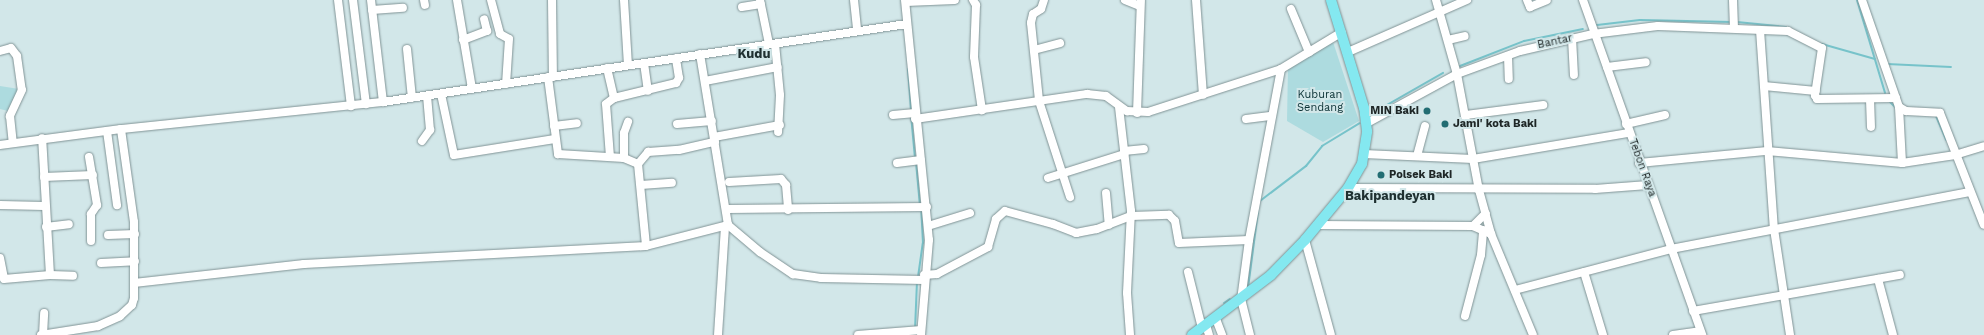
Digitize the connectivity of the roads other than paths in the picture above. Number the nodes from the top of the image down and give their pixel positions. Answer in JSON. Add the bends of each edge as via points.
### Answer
{"nodes":[{"id":1,"x":338,"y":0,"type":"edge"},
{"id":2,"x":353,"y":0,"type":"edge"},
{"id":3,"x":371,"y":0,"type":"edge"},
{"id":4,"x":457,"y":0,"type":"edge"},
{"id":5,"x":491,"y":0,"type":"edge"},
{"id":6,"x":552,"y":0,"type":"edge"},
{"id":7,"x":624,"y":0,"type":"edge"},
{"id":8,"x":854,"y":0,"type":"edge"},
{"id":9,"x":955,"y":0,"type":"edge"},
{"id":10,"x":973,"y":0,"type":"edge"},
{"id":11,"x":1044,"y":0,"type":"edge"},
{"id":12,"x":1125,"y":0,"type":"edge"},
{"id":13,"x":1196,"y":0,"type":"edge"},
{"id":14,"x":1331,"y":0,"type":"edge"},
{"id":15,"x":1436,"y":0,"type":"edge"},
{"id":16,"x":1467,"y":0,"type":"edge"},
{"id":17,"x":1527,"y":0,"type":"edge"},
{"id":18,"x":1547,"y":0,"type":"edge"},
{"id":19,"x":1583,"y":0,"type":"edge"},
{"id":20,"x":1733,"y":0,"type":"edge"},
{"id":21,"x":1862,"y":0,"type":"edge"},
{"id":22,"x":905,"y":1,"type":"edge"},
{"id":23,"x":930,"y":1,"type":"edge"},
{"id":24,"x":761,"y":2,"type":"edge"},
{"id":25,"x":1140,"y":3,"type":"edge"},
{"id":26,"x":742,"y":7,"type":"dead end"},
{"id":27,"x":403,"y":8,"type":"dead end"},
{"id":28,"x":1291,"y":9,"type":"dead end"},
{"id":29,"x":372,"y":10,"type":"junction"},
{"id":30,"x":1440,"y":12,"type":"junction"},
{"id":31,"x":484,"y":19,"type":"dead end"},
{"id":32,"x":905,"y":24,"type":"junction"},
{"id":33,"x":1734,"y":25,"type":"junction"},
{"id":34,"x":498,"y":27,"type":"junction"},
{"id":35,"x":1760,"y":30,"type":"junction"},
{"id":36,"x":857,"y":31,"type":"junction"},
{"id":37,"x":487,"y":32,"type":"junction"},
{"id":38,"x":1342,"y":32,"type":"junction"},
{"id":39,"x":1592,"y":32,"type":"junction"},
{"id":40,"x":1465,"y":36,"type":"dead end"},
{"id":41,"x":1572,"y":38,"type":"junction"},
{"id":42,"x":463,"y":40,"type":"junction"},
{"id":43,"x":1448,"y":40,"type":"junction"},
{"id":44,"x":1060,"y":43,"type":"dead end"},
{"id":45,"x":772,"y":44,"type":"junction"},
{"id":46,"x":407,"y":49,"type":"dead end"},
{"id":47,"x":1034,"y":50,"type":"junction"},
{"id":48,"x":0,"y":51,"type":"edge"},
{"id":49,"x":1309,"y":52,"type":"junction"},
{"id":50,"x":1348,"y":52,"type":"junction"},
{"id":51,"x":700,"y":54,"type":"junction"},
{"id":52,"x":1508,"y":56,"type":"junction"},
{"id":53,"x":676,"y":58,"type":"junction"},
{"id":54,"x":1646,"y":62,"type":"dead end"},
{"id":55,"x":644,"y":63,"type":"junction"},
{"id":56,"x":628,"y":65,"type":"junction"},
{"id":57,"x":778,"y":67,"type":"junction"},
{"id":58,"x":1607,"y":67,"type":"junction"},
{"id":59,"x":607,"y":68,"type":"junction"},
{"id":60,"x":1281,"y":69,"type":"junction"},
{"id":61,"x":1457,"y":72,"type":"junction"},
{"id":62,"x":1574,"y":75,"type":"dead end"},
{"id":63,"x":550,"y":77,"type":"junction"},
{"id":64,"x":1509,"y":79,"type":"dead end"},
{"id":65,"x":705,"y":81,"type":"junction"},
{"id":66,"x":506,"y":84,"type":"junction"},
{"id":67,"x":1764,"y":86,"type":"junction"},
{"id":68,"x":472,"y":89,"type":"junction"},
{"id":69,"x":648,"y":91,"type":"junction"},
{"id":70,"x":1816,"y":91,"type":"junction"},
{"id":71,"x":441,"y":94,"type":"junction"},
{"id":72,"x":1203,"y":95,"type":"junction"},
{"id":73,"x":427,"y":96,"type":"junction"},
{"id":74,"x":412,"y":98,"type":"junction"},
{"id":75,"x":614,"y":98,"type":"junction"},
{"id":76,"x":1896,"y":98,"type":"junction"},
{"id":77,"x":1870,"y":99,"type":"junction"},
{"id":78,"x":1039,"y":101,"type":"junction"},
{"id":79,"x":383,"y":102,"type":"junction"},
{"id":80,"x":366,"y":104,"type":"junction"},
{"id":81,"x":1543,"y":105,"type":"dead end"},
{"id":82,"x":351,"y":106,"type":"junction"},
{"id":83,"x":1120,"y":107,"type":"junction"},
{"id":84,"x":1899,"y":107,"type":"junction"},
{"id":85,"x":982,"y":110,"type":"junction"},
{"id":86,"x":1137,"y":113,"type":"junction"},
{"id":87,"x":893,"y":115,"type":"dead end"},
{"id":88,"x":913,"y":115,"type":"junction"},
{"id":89,"x":1466,"y":115,"type":"junction"},
{"id":90,"x":1665,"y":115,"type":"dead end"},
{"id":91,"x":1272,"y":116,"type":"junction"},
{"id":92,"x":1246,"y":118,"type":"dead end"},
{"id":93,"x":712,"y":121,"type":"junction"},
{"id":94,"x":628,"y":122,"type":"dead end"},
{"id":95,"x":577,"y":123,"type":"dead end"},
{"id":96,"x":1367,"y":123,"type":"junction"},
{"id":97,"x":677,"y":124,"type":"dead end"},
{"id":98,"x":1626,"y":124,"type":"junction"},
{"id":99,"x":554,"y":126,"type":"junction"},
{"id":100,"x":1425,"y":126,"type":"dead end"},
{"id":101,"x":1871,"y":127,"type":"dead end"},
{"id":102,"x":121,"y":129,"type":"junction"},
{"id":103,"x":107,"y":131,"type":"junction"},
{"id":104,"x":1629,"y":133,"type":"junction"},
{"id":105,"x":42,"y":138,"type":"junction"},
{"id":106,"x":555,"y":139,"type":"junction"},
{"id":107,"x":714,"y":140,"type":"junction"},
{"id":108,"x":422,"y":141,"type":"dead end"},
{"id":109,"x":13,"y":143,"type":"junction"},
{"id":110,"x":0,"y":144,"type":"edge"},
{"id":111,"x":1984,"y":146,"type":"edge"},
{"id":112,"x":1144,"y":149,"type":"dead end"},
{"id":113,"x":1767,"y":151,"type":"junction"},
{"id":114,"x":1124,"y":152,"type":"junction"},
{"id":115,"x":1364,"y":154,"type":"junction"},
{"id":116,"x":1955,"y":155,"type":"junction"},
{"id":117,"x":1417,"y":156,"type":"junction"},
{"id":118,"x":89,"y":157,"type":"dead end"},
{"id":119,"x":610,"y":157,"type":"junction"},
{"id":120,"x":624,"y":158,"type":"junction"},
{"id":121,"x":1474,"y":159,"type":"junction"},
{"id":122,"x":917,"y":161,"type":"junction"},
{"id":123,"x":897,"y":163,"type":"dead end"},
{"id":124,"x":1639,"y":163,"type":"junction"},
{"id":125,"x":1902,"y":163,"type":"junction"},
{"id":126,"x":638,"y":164,"type":"junction"},
{"id":127,"x":1063,"y":172,"type":"junction"},
{"id":128,"x":93,"y":175,"type":"junction"},
{"id":129,"x":44,"y":177,"type":"junction"},
{"id":130,"x":1048,"y":178,"type":"dead end"},
{"id":131,"x":729,"y":182,"type":"dead end"},
{"id":132,"x":672,"y":183,"type":"dead end"},
{"id":133,"x":641,"y":185,"type":"junction"},
{"id":134,"x":1648,"y":185,"type":"junction"},
{"id":135,"x":1348,"y":188,"type":"junction"},
{"id":136,"x":1479,"y":190,"type":"junction"},
{"id":137,"x":1970,"y":192,"type":"junction"},
{"id":138,"x":1106,"y":193,"type":"dead end"},
{"id":139,"x":1070,"y":197,"type":"dead end"},
{"id":140,"x":0,"y":205,"type":"edge"},
{"id":141,"x":117,"y":205,"type":"dead end"},
{"id":142,"x":44,"y":206,"type":"junction"},
{"id":143,"x":922,"y":207,"type":"junction"},
{"id":144,"x":727,"y":209,"type":"junction"},
{"id":145,"x":788,"y":210,"type":"junction"},
{"id":146,"x":970,"y":213,"type":"dead end"},
{"id":147,"x":1486,"y":214,"type":"junction"},
{"id":148,"x":1131,"y":216,"type":"junction"},
{"id":149,"x":69,"y":224,"type":"dead end"},
{"id":150,"x":1109,"y":225,"type":"junction"},
{"id":151,"x":1317,"y":225,"type":"junction"},
{"id":152,"x":1984,"y":225,"type":"edge"},
{"id":153,"x":726,"y":226,"type":"junction"},
{"id":154,"x":928,"y":226,"type":"junction"},
{"id":155,"x":1473,"y":226,"type":"junction"},
{"id":156,"x":46,"y":227,"type":"junction"},
{"id":157,"x":1774,"y":229,"type":"junction"},
{"id":158,"x":1487,"y":232,"type":"junction"},
{"id":159,"x":135,"y":234,"type":"junction"},
{"id":160,"x":108,"y":235,"type":"dead end"},
{"id":161,"x":1249,"y":240,"type":"junction"},
{"id":162,"x":1306,"y":240,"type":"junction"},
{"id":163,"x":91,"y":241,"type":"dead end"},
{"id":164,"x":646,"y":246,"type":"junction"},
{"id":165,"x":1672,"y":249,"type":"junction"},
{"id":166,"x":0,"y":258,"type":"edge"},
{"id":167,"x":135,"y":261,"type":"junction"},
{"id":168,"x":101,"y":263,"type":"dead end"},
{"id":169,"x":1188,"y":272,"type":"dead end"},
{"id":170,"x":1584,"y":272,"type":"junction"},
{"id":171,"x":50,"y":275,"type":"junction"},
{"id":172,"x":1900,"y":275,"type":"dead end"},
{"id":173,"x":73,"y":276,"type":"dead end"},
{"id":174,"x":921,"y":279,"type":"junction"},
{"id":175,"x":1878,"y":279,"type":"junction"},
{"id":176,"x":2,"y":280,"type":"edge"},
{"id":177,"x":134,"y":283,"type":"junction"},
{"id":178,"x":1514,"y":290,"type":"junction"},
{"id":179,"x":1785,"y":295,"type":"junction"},
{"id":180,"x":1241,"y":300,"type":"junction"},
{"id":181,"x":1693,"y":311,"type":"junction"},
{"id":182,"x":44,"y":313,"type":"dead end"},
{"id":183,"x":1465,"y":316,"type":"dead end"},
{"id":184,"x":1216,"y":319,"type":"junction"},
{"id":185,"x":1206,"y":330,"type":"edge"},
{"id":186,"x":919,"y":331,"type":"edge"},
{"id":187,"x":1701,"y":333,"type":"edge"},
{"id":188,"x":42,"y":335,"type":"edge"},
{"id":189,"x":718,"y":335,"type":"edge"},
{"id":190,"x":858,"y":335,"type":"edge"},
{"id":191,"x":1130,"y":335,"type":"edge"},
{"id":192,"x":1192,"y":335,"type":"edge"},
{"id":193,"x":1222,"y":335,"type":"edge"},
{"id":194,"x":1250,"y":335,"type":"edge"},
{"id":195,"x":1331,"y":335,"type":"edge"},
{"id":196,"x":1533,"y":335,"type":"edge"},
{"id":197,"x":1603,"y":335,"type":"edge"},
{"id":198,"x":1673,"y":335,"type":"edge"},
{"id":199,"x":1790,"y":335,"type":"edge"},
{"id":200,"x":1893,"y":335,"type":"edge"}],
"edges":[{"from":1,"to":82,"type":"street"},
{"from":2,"to":80,"type":"street"},
{"from":3,"to":29,"type":"street"},
{"from":4,"to":42,"type":"street"},
{"from":5,"to":34,"type":"street"},
{"from":6,"to":63,"type":"street"},
{"from":7,"to":56,"type":"street"},
{"from":8,"to":36,"type":"street"},
{"from":9,"to":23,"type":"street"},
{"from":10,"to":85,"type":"street","via":[[976,5],[974,57]]},
{"from":11,"to":47,"type":"street","via":[[1041,9],[1032,16]]},
{"from":12,"to":25,"type":"street"},
{"from":13,"to":72,"type":"street"},
{"from":14,"to":38,"type":"main road"},
{"from":15,"to":30,"type":"street"},
{"from":16,"to":30,"type":"street"},
{"from":17,"to":18,"type":"street","via":[[1530,6]]},
{"from":19,"to":39,"type":"street","name":"Tebon Raya"},
{"from":20,"to":33,"type":"street"},
{"from":21,"to":76,"type":"street"},
{"from":22,"to":23,"type":"street"},
{"from":22,"to":32,"type":"street"},
{"from":24,"to":26,"type":"street"},
{"from":24,"to":45,"type":"street"},
{"from":25,"to":86,"type":"street"},
{"from":27,"to":29,"type":"street"},
{"from":28,"to":49,"type":"street"},
{"from":29,"to":79,"type":"street"},
{"from":30,"to":43,"type":"street"},
{"from":30,"to":50,"type":"street"},
{"from":31,"to":37,"type":"street"},
{"from":32,"to":36,"type":"street"},
{"from":32,"to":88,"type":"street"},
{"from":33,"to":35,"type":"street","name":"Bantar"},
{"from":33,"to":39,"type":"street","name":"Bantar","via":[[1658,26]]},
{"from":34,"to":37,"type":"street"},
{"from":34,"to":66,"type":"street","via":[[501,35],[508,39]]},
{"from":35,"to":67,"type":"street"},
{"from":35,"to":70,"type":"street","name":"Bantar","via":[[1788,31],[1822,48]]},
{"from":36,"to":45,"type":"street"},
{"from":37,"to":42,"type":"street"},
{"from":38,"to":49,"type":"street"},
{"from":38,"to":50,"type":"main road"},
{"from":39,"to":41,"type":"street","name":"Bantar"},
{"from":39,"to":58,"type":"street","name":"Tebon Raya"},
{"from":40,"to":43,"type":"street"},
{"from":41,"to":52,"type":"street","name":"Bantar"},
{"from":41,"to":62,"type":"street"},
{"from":42,"to":68,"type":"street"},
{"from":43,"to":61,"type":"street"},
{"from":44,"to":47,"type":"street"},
{"from":45,"to":51,"type":"street"},
{"from":45,"to":57,"type":"street"},
{"from":46,"to":74,"type":"street"},
{"from":47,"to":78,"type":"street"},
{"from":48,"to":109,"type":"street","via":[[11,48],[17,56],[22,90],[10,116]]},
{"from":49,"to":60,"type":"street"},
{"from":50,"to":96,"type":"main road"},
{"from":51,"to":53,"type":"street"},
{"from":51,"to":65,"type":"street"},
{"from":52,"to":61,"type":"street","name":"Bantar"},
{"from":52,"to":64,"type":"street"},
{"from":53,"to":55,"type":"street"},
{"from":53,"to":69,"type":"street","via":[[679,80]]},
{"from":54,"to":58,"type":"street"},
{"from":55,"to":56,"type":"street"},
{"from":55,"to":69,"type":"street"},
{"from":56,"to":59,"type":"street"},
{"from":57,"to":65,"type":"street"},
{"from":57,"to":107,"type":"street","via":[[779,128]]},
{"from":58,"to":98,"type":"street","name":"Tebon Raya"},
{"from":59,"to":63,"type":"street"},
{"from":59,"to":75,"type":"street"},
{"from":60,"to":72,"type":"street"},
{"from":60,"to":91,"type":"street"},
{"from":61,"to":89,"type":"street"},
{"from":61,"to":96,"type":"street","name":"Bantar"},
{"from":63,"to":66,"type":"street"},
{"from":63,"to":99,"type":"street"},
{"from":65,"to":93,"type":"street"},
{"from":66,"to":68,"type":"street"},
{"from":67,"to":70,"type":"street"},
{"from":67,"to":113,"type":"street"},
{"from":68,"to":71,"type":"street"},
{"from":69,"to":75,"type":"street"},
{"from":70,"to":77,"type":"street","via":[[1815,97],[1819,100]]},
{"from":71,"to":73,"type":"street"},
{"from":71,"to":106,"type":"street","via":[[454,155]]},
{"from":72,"to":86,"type":"street"},
{"from":73,"to":74,"type":"street"},
{"from":73,"to":108,"type":"street","via":[[431,123],[428,135]]},
{"from":74,"to":79,"type":"street"},
{"from":75,"to":119,"type":"street","via":[[606,104]]},
{"from":76,"to":77,"type":"street"},
{"from":76,"to":84,"type":"street"},
{"from":77,"to":101,"type":"street"},
{"from":78,"to":83,"type":"street","via":[[1098,93]]},
{"from":78,"to":85,"type":"street"},
{"from":78,"to":127,"type":"street"},
{"from":79,"to":80,"type":"street"},
{"from":80,"to":82,"type":"street"},
{"from":81,"to":89,"type":"street"},
{"from":82,"to":102,"type":"street"},
{"from":83,"to":86,"type":"street","via":[[1126,112]]},
{"from":83,"to":114,"type":"street"},
{"from":84,"to":116,"type":"street","via":[[1906,111],[1939,112]]},
{"from":84,"to":125,"type":"street"},
{"from":85,"to":88,"type":"street"},
{"from":87,"to":88,"type":"street"},
{"from":88,"to":122,"type":"street"},
{"from":89,"to":121,"type":"street"},
{"from":90,"to":98,"type":"street"},
{"from":91,"to":92,"type":"street"},
{"from":91,"to":161,"type":"street"},
{"from":93,"to":97,"type":"street"},
{"from":93,"to":107,"type":"street"},
{"from":94,"to":120,"type":"street","via":[[624,133]]},
{"from":95,"to":99,"type":"street"},
{"from":96,"to":115,"type":"main road"},
{"from":98,"to":104,"type":"street","name":"Tebon Raya"},
{"from":99,"to":106,"type":"street"},
{"from":100,"to":117,"type":"street"},
{"from":102,"to":103,"type":"street"},
{"from":102,"to":159,"type":"street"},
{"from":103,"to":105,"type":"street"},
{"from":103,"to":141,"type":"street"},
{"from":104,"to":121,"type":"street"},
{"from":104,"to":124,"type":"street","name":"Tebon Raya"},
{"from":105,"to":109,"type":"street"},
{"from":105,"to":129,"type":"street"},
{"from":106,"to":119,"type":"street","via":[[559,155]]},
{"from":107,"to":126,"type":"street","via":[[648,152]]},
{"from":107,"to":144,"type":"street"},
{"from":109,"to":110,"type":"street"},
{"from":111,"to":116,"type":"street"},
{"from":112,"to":114,"type":"street"},
{"from":113,"to":124,"type":"street"},
{"from":113,"to":125,"type":"street"},
{"from":113,"to":157,"type":"street"},
{"from":114,"to":127,"type":"street"},
{"from":114,"to":148,"type":"street"},
{"from":115,"to":117,"type":"street"},
{"from":115,"to":135,"type":"main road","via":[[1359,170]]},
{"from":116,"to":125,"type":"street"},
{"from":116,"to":137,"type":"street"},
{"from":117,"to":121,"type":"street"},
{"from":118,"to":128,"type":"street"},
{"from":119,"to":120,"type":"street"},
{"from":120,"to":126,"type":"street"},
{"from":121,"to":136,"type":"street"},
{"from":122,"to":123,"type":"street"},
{"from":122,"to":143,"type":"street"},
{"from":124,"to":134,"type":"street","name":"Tebon Raya"},
{"from":126,"to":133,"type":"street"},
{"from":127,"to":130,"type":"street"},
{"from":127,"to":139,"type":"street"},
{"from":128,"to":129,"type":"street"},
{"from":128,"to":163,"type":"street","via":[[97,205],[91,214]]},
{"from":129,"to":142,"type":"street"},
{"from":131,"to":145,"type":"street","via":[[782,179],[786,185]]},
{"from":132,"to":133,"type":"street"},
{"from":133,"to":164,"type":"street"},
{"from":134,"to":136,"type":"street","via":[[1595,189]]},
{"from":134,"to":165,"type":"street","name":"Tebon Raya"},
{"from":135,"to":136,"type":"street"},
{"from":135,"to":151,"type":"main road"},
{"from":136,"to":147,"type":"street"},
{"from":137,"to":152,"type":"street"},
{"from":137,"to":157,"type":"street"},
{"from":138,"to":150,"type":"street"},
{"from":140,"to":142,"type":"street"},
{"from":142,"to":156,"type":"street"},
{"from":143,"to":145,"type":"street"},
{"from":143,"to":154,"type":"street"},
{"from":144,"to":145,"type":"street"},
{"from":144,"to":153,"type":"street"},
{"from":146,"to":154,"type":"street"},
{"from":147,"to":155,"type":"street"},
{"from":147,"to":158,"type":"street"},
{"from":148,"to":150,"type":"street"},
{"from":148,"to":161,"type":"street","via":[[1172,216],[1175,221],[1176,239],[1182,244]]},
{"from":148,"to":191,"type":"street","via":[[1127,280]]},
{"from":149,"to":156,"type":"street"},
{"from":150,"to":174,"type":"street","via":[[1076,233],[1005,211],[996,219],[988,247]]},
{"from":151,"to":155,"type":"street"},
{"from":151,"to":162,"type":"main road"},
{"from":153,"to":164,"type":"street"},
{"from":153,"to":174,"type":"street","via":[[793,274],[821,278]]},
{"from":153,"to":189,"type":"street"},
{"from":154,"to":174,"type":"street"},
{"from":155,"to":158,"type":"street"},
{"from":156,"to":171,"type":"street"},
{"from":157,"to":165,"type":"street"},
{"from":157,"to":179,"type":"street"},
{"from":158,"to":178,"type":"street"},
{"from":158,"to":183,"type":"street"},
{"from":159,"to":160,"type":"street"},
{"from":159,"to":167,"type":"street"},
{"from":161,"to":180,"type":"street"},
{"from":162,"to":180,"type":"main road","via":[[1271,276]]},
{"from":162,"to":195,"type":"street"},
{"from":164,"to":177,"type":"street","via":[[304,264]]},
{"from":165,"to":170,"type":"street"},
{"from":165,"to":181,"type":"street","name":"Tebon Raya"},
{"from":166,"to":176,"type":"street"},
{"from":167,"to":168,"type":"street"},
{"from":167,"to":177,"type":"street"},
{"from":169,"to":185,"type":"street"},
{"from":170,"to":178,"type":"street"},
{"from":170,"to":197,"type":"street"},
{"from":171,"to":173,"type":"street"},
{"from":171,"to":176,"type":"street"},
{"from":172,"to":175,"type":"street"},
{"from":174,"to":186,"type":"street"},
{"from":175,"to":179,"type":"street"},
{"from":175,"to":200,"type":"street"},
{"from":177,"to":188,"type":"street","via":[[132,305],[111,322],[85,330]]},
{"from":178,"to":196,"type":"street"},
{"from":179,"to":181,"type":"street"},
{"from":179,"to":199,"type":"street"},
{"from":180,"to":184,"type":"main road"},
{"from":180,"to":194,"type":"street"},
{"from":181,"to":187,"type":"street","name":"Tebon Raya"},
{"from":182,"to":188,"type":"street"},
{"from":184,"to":185,"type":"main road"},
{"from":184,"to":193,"type":"street"},
{"from":185,"to":192,"type":"main road"},
{"from":186,"to":190,"type":"street"},
{"from":187,"to":198,"type":"street"}]}
